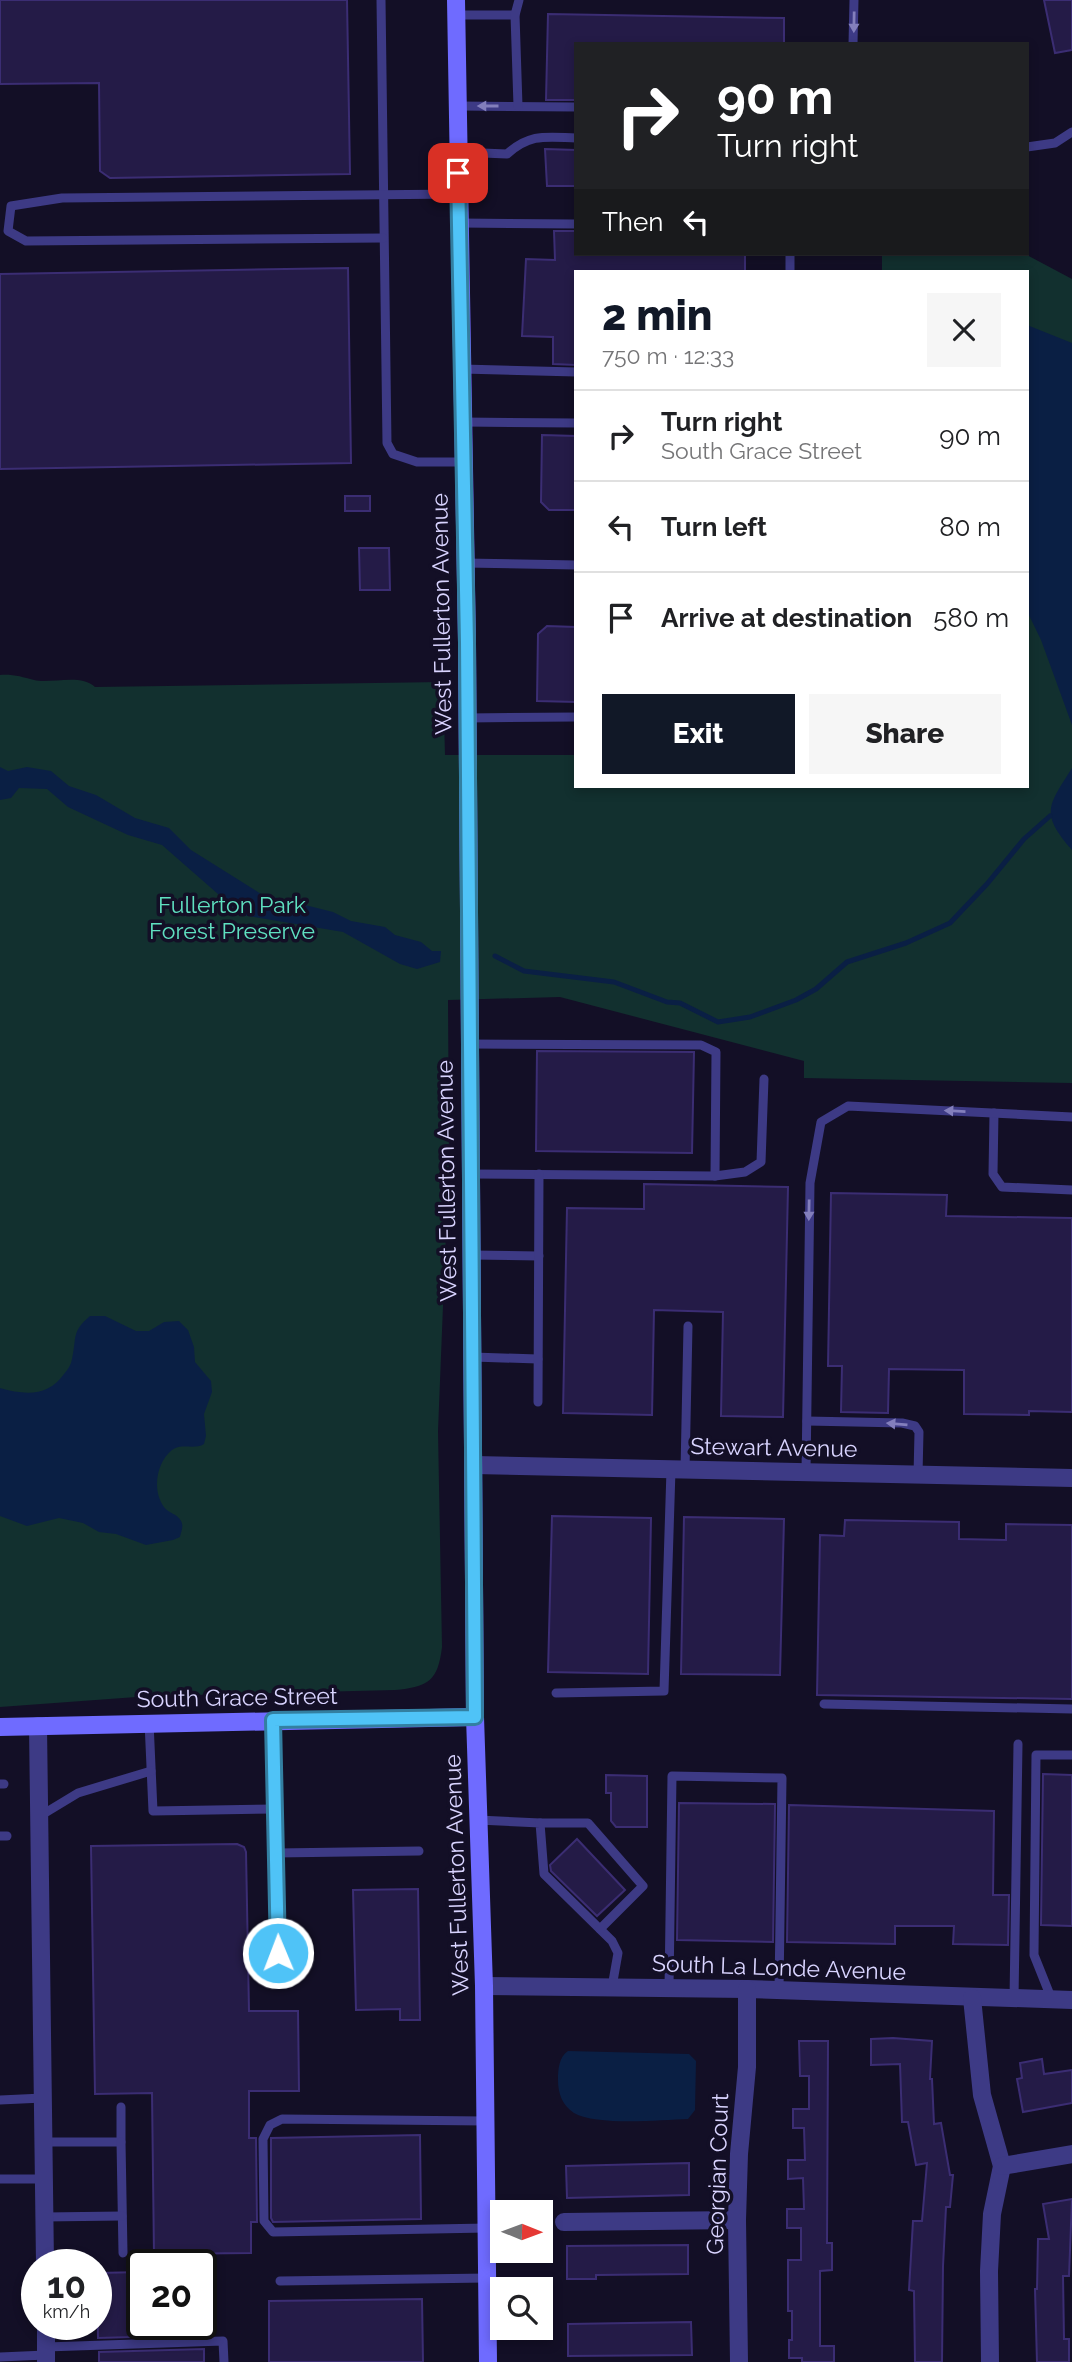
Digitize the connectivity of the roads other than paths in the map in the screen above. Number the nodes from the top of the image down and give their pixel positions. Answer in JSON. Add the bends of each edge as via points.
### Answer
{"nodes":[{"id":1,"x":381,"y":0,"type":"edge"},
{"id":2,"x":519,"y":0,"type":"edge"},
{"id":3,"x":854,"y":0,"type":"edge"},
{"id":4,"x":456,"y":7,"type":"edge"},
{"id":5,"x":515,"y":16,"type":"junction"},
{"id":6,"x":853,"y":42,"type":"edge"},
{"id":7,"x":459,"y":106,"type":"junction"},
{"id":8,"x":518,"y":106,"type":"junction"},
{"id":9,"x":574,"y":107,"type":"edge"},
{"id":10,"x":1072,"y":132,"type":"edge"},
{"id":11,"x":574,"y":138,"type":"edge"},
{"id":12,"x":1029,"y":147,"type":"edge"},
{"id":13,"x":458,"y":152,"type":"junction"},
{"id":14,"x":459,"y":194,"type":"junction"},
{"id":15,"x":382,"y":195,"type":"junction"},
{"id":16,"x":460,"y":223,"type":"junction"},
{"id":17,"x":574,"y":223,"type":"edge"},
{"id":18,"x":383,"y":238,"type":"junction"},
{"id":19,"x":462,"y":369,"type":"junction"},
{"id":20,"x":574,"y":372,"type":"edge"},
{"id":21,"x":463,"y":422,"type":"junction"},
{"id":22,"x":574,"y":424,"type":"edge"},
{"id":23,"x":464,"y":462,"type":"junction"},
{"id":24,"x":465,"y":563,"type":"junction"},
{"id":25,"x":574,"y":565,"type":"edge"},
{"id":26,"x":574,"y":717,"type":"edge"},
{"id":27,"x":467,"y":718,"type":"junction"},
{"id":28,"x":469,"y":1044,"type":"junction"},
{"id":29,"x":764,"y":1079,"type":"dead end"},
{"id":30,"x":994,"y":1113,"type":"junction"},
{"id":31,"x":1072,"y":1117,"type":"edge"},
{"id":32,"x":471,"y":1174,"type":"junction"},
{"id":33,"x":539,"y":1174,"type":"junction"},
{"id":34,"x":715,"y":1176,"type":"junction"},
{"id":35,"x":1072,"y":1190,"type":"edge"},
{"id":36,"x":472,"y":1255,"type":"junction"},
{"id":37,"x":538,"y":1256,"type":"junction"},
{"id":38,"x":688,"y":1326,"type":"dead end"},
{"id":39,"x":473,"y":1357,"type":"junction"},
{"id":40,"x":538,"y":1359,"type":"junction"},
{"id":41,"x":538,"y":1402,"type":"dead end"},
{"id":42,"x":807,"y":1421,"type":"junction"},
{"id":43,"x":474,"y":1465,"type":"junction"},
{"id":44,"x":678,"y":1470,"type":"junction"},
{"id":45,"x":806,"y":1472,"type":"junction"},
{"id":46,"x":918,"y":1475,"type":"junction"},
{"id":47,"x":1072,"y":1478,"type":"edge"},
{"id":48,"x":556,"y":1693,"type":"dead end"},
{"id":49,"x":824,"y":1704,"type":"dead end"},
{"id":50,"x":1072,"y":1709,"type":"edge"},
{"id":51,"x":475,"y":1717,"type":"junction"},
{"id":52,"x":273,"y":1720,"type":"junction"},
{"id":53,"x":149,"y":1722,"type":"junction"},
{"id":54,"x":38,"y":1726,"type":"junction"},
{"id":55,"x":0,"y":1727,"type":"edge"},
{"id":56,"x":1017,"y":1744,"type":"dead end"},
{"id":57,"x":1072,"y":1755,"type":"edge"},
{"id":58,"x":151,"y":1771,"type":"junction"},
{"id":59,"x":275,"y":1809,"type":"junction"},
{"id":60,"x":39,"y":1816,"type":"junction"},
{"id":61,"x":478,"y":1820,"type":"junction"},
{"id":62,"x":540,"y":1823,"type":"junction"},
{"id":63,"x":419,"y":1851,"type":"dead end"},
{"id":64,"x":276,"y":1853,"type":"junction"},
{"id":65,"x":600,"y":1929,"type":"junction"},
{"id":66,"x":278,"y":1953,"type":"dead end"},
{"id":67,"x":484,"y":1986,"type":"junction"},
{"id":68,"x":612,"y":1987,"type":"junction"},
{"id":69,"x":669,"y":1988,"type":"junction"},
{"id":70,"x":747,"y":1989,"type":"junction"},
{"id":71,"x":779,"y":1990,"type":"junction"},
{"id":72,"x":972,"y":1998,"type":"junction"},
{"id":73,"x":1014,"y":1999,"type":"junction"},
{"id":74,"x":1052,"y":2000,"type":"junction"},
{"id":75,"x":1072,"y":2000,"type":"edge"},
{"id":76,"x":43,"y":2098,"type":"junction"},
{"id":77,"x":0,"y":2100,"type":"edge"},
{"id":78,"x":121,"y":2107,"type":"dead end"},
{"id":79,"x":485,"y":2121,"type":"junction"},
{"id":80,"x":43,"y":2142,"type":"junction"},
{"id":81,"x":121,"y":2142,"type":"junction"},
{"id":82,"x":1072,"y":2154,"type":"edge"},
{"id":83,"x":1002,"y":2166,"type":"junction"},
{"id":84,"x":0,"y":2179,"type":"edge"},
{"id":85,"x":44,"y":2179,"type":"junction"},
{"id":86,"x":122,"y":2216,"type":"junction"},
{"id":87,"x":44,"y":2217,"type":"junction"},
{"id":88,"x":737,"y":2220,"type":"junction"},
{"id":89,"x":564,"y":2222,"type":"dead end"},
{"id":90,"x":486,"y":2228,"type":"junction"},
{"id":91,"x":45,"y":2249,"type":"edge"},
{"id":92,"x":123,"y":2253,"type":"dead end"},
{"id":93,"x":487,"y":2278,"type":"junction"},
{"id":94,"x":280,"y":2281,"type":"dead end"},
{"id":95,"x":46,"y":2355,"type":"edge"},
{"id":96,"x":0,"y":2357,"type":"edge"},
{"id":97,"x":10,"y":2359,"type":"edge"},
{"id":98,"x":224,"y":2362,"type":"edge"},
{"id":99,"x":488,"y":2362,"type":"edge"},
{"id":100,"x":740,"y":2362,"type":"edge"},
{"id":101,"x":990,"y":2362,"type":"edge"}],
"edges":[{"from":1,"to":15,"type":"lane"},
{"from":2,"to":5,"type":"lane"},
{"from":3,"to":6,"type":"lane","one_way":true},
{"from":4,"to":5,"type":"lane"},
{"from":4,"to":7,"type":"street","name":"West Fullerton Avenue"},
{"from":5,"to":8,"type":"lane"},
{"from":8,"to":7,"type":"lane","one_way":true},
{"from":7,"to":13,"type":"street","name":"West Fullerton Avenue"},
{"from":8,"to":9,"type":"lane"},
{"from":10,"to":12,"type":"lane","via":[[1055,143]]},
{"from":11,"to":13,"type":"lane","via":[[536,137],[508,154]]},
{"from":13,"to":14,"type":"street","name":"West Fullerton Avenue"},
{"from":14,"to":15,"type":"lane"},
{"from":14,"to":16,"type":"street","name":"West Fullerton Avenue"},
{"from":15,"to":18,"type":"lane"},
{"from":15,"to":18,"type":"lane","via":[[41,200],[10,206],[8,231],[26,241]]},
{"from":16,"to":17,"type":"lane"},
{"from":16,"to":19,"type":"street","name":"West Fullerton Avenue"},
{"from":18,"to":23,"type":"lane","via":[[387,443],[393,454],[416,462]]},
{"from":19,"to":20,"type":"lane"},
{"from":19,"to":21,"type":"street","name":"West Fullerton Avenue"},
{"from":21,"to":22,"type":"lane"},
{"from":21,"to":23,"type":"street","name":"West Fullerton Avenue"},
{"from":23,"to":24,"type":"street","name":"West Fullerton Avenue"},
{"from":24,"to":25,"type":"lane"},
{"from":24,"to":27,"type":"street","name":"West Fullerton Avenue"},
{"from":26,"to":27,"type":"lane"},
{"from":27,"to":28,"type":"street","name":"West Fullerton Avenue"},
{"from":28,"to":32,"type":"street","name":"West Fullerton Avenue"},
{"from":28,"to":34,"type":"lane","via":[[701,1045],[716,1052]]},
{"from":29,"to":34,"type":"lane","via":[[761,1162],[745,1172]]},
{"from":30,"to":31,"type":"lane"},
{"from":30,"to":35,"type":"lane","via":[[993,1174],[1002,1187]]},
{"from":30,"to":42,"type":"lane","one_way":true,"via":[[848,1106],[821,1122],[810,1182]]},
{"from":32,"to":33,"type":"lane"},
{"from":32,"to":36,"type":"street","name":"West Fullerton Avenue"},
{"from":33,"to":34,"type":"lane"},
{"from":33,"to":37,"type":"lane"},
{"from":36,"to":37,"type":"lane"},
{"from":36,"to":39,"type":"street","name":"West Fullerton Avenue"},
{"from":37,"to":40,"type":"lane"},
{"from":38,"to":44,"type":"lane"},
{"from":39,"to":40,"type":"lane"},
{"from":39,"to":43,"type":"street","name":"West Fullerton Avenue"},
{"from":40,"to":41,"type":"lane"},
{"from":42,"to":45,"type":"lane"},
{"from":46,"to":42,"type":"lane","one_way":true,"via":[[919,1432],[915,1426]]},
{"from":43,"to":44,"type":"street","name":"Stewart Avenue"},
{"from":43,"to":51,"type":"street","name":"West Fullerton Avenue"},
{"from":44,"to":45,"type":"street","name":"Stewart Avenue"},
{"from":44,"to":48,"type":"lane","via":[[664,1692]]},
{"from":45,"to":46,"type":"street","name":"Stewart Avenue"},
{"from":46,"to":47,"type":"street","name":"Stewart Avenue"},
{"from":49,"to":50,"type":"lane"},
{"from":51,"to":52,"type":"street","name":"South Grace Street"},
{"from":51,"to":61,"type":"street","name":"West Fullerton Avenue"},
{"from":52,"to":53,"type":"street","name":"South Grace Street"},
{"from":52,"to":59,"type":"lane"},
{"from":53,"to":54,"type":"street","name":"South Grace Street"},
{"from":53,"to":58,"type":"lane"},
{"from":54,"to":55,"type":"street","name":"South Grace Street"},
{"from":54,"to":60,"type":"street"},
{"from":56,"to":73,"type":"lane"},
{"from":57,"to":74,"type":"lane","via":[[1036,1755],[1034,1955]]},
{"from":58,"to":59,"type":"lane","via":[[153,1811]]},
{"from":58,"to":60,"type":"lane","via":[[78,1793]]},
{"from":59,"to":64,"type":"lane"},
{"from":60,"to":76,"type":"street"},
{"from":61,"to":62,"type":"lane"},
{"from":61,"to":67,"type":"street","name":"West Fullerton Avenue"},
{"from":62,"to":65,"type":"lane","via":[[544,1874]]},
{"from":62,"to":65,"type":"lane","via":[[588,1823],[643,1886]]},
{"from":63,"to":64,"type":"lane"},
{"from":64,"to":66,"type":"lane"},
{"from":65,"to":68,"type":"lane","via":[[618,1953]]},
{"from":67,"to":68,"type":"street","name":"South La Londe Avenue"},
{"from":67,"to":79,"type":"street","name":"West Fullerton Avenue"},
{"from":68,"to":69,"type":"street","name":"South La Londe Avenue"},
{"from":69,"to":70,"type":"street","name":"South La Londe Avenue"},
{"from":69,"to":71,"type":"lane","via":[[672,1776],[782,1778]]},
{"from":70,"to":71,"type":"street","name":"South La Londe Avenue"},
{"from":70,"to":88,"type":"street","name":"Georgian Court"},
{"from":71,"to":72,"type":"street","name":"South La Londe Avenue"},
{"from":72,"to":73,"type":"street","name":"South La Londe Avenue"},
{"from":72,"to":83,"type":"street","via":[[982,2095]]},
{"from":73,"to":74,"type":"street","name":"South La Londe Avenue"},
{"from":74,"to":75,"type":"street","name":"South La Londe Avenue"},
{"from":76,"to":77,"type":"lane"},
{"from":76,"to":80,"type":"street"},
{"from":78,"to":81,"type":"lane"},
{"from":79,"to":90,"type":"street","name":"West Fullerton Avenue"},
{"from":79,"to":90,"type":"lane","via":[[282,2119],[270,2125],[263,2139],[264,2221],[273,2232]]},
{"from":80,"to":81,"type":"lane"},
{"from":80,"to":85,"type":"street"},
{"from":81,"to":86,"type":"lane"},
{"from":82,"to":83,"type":"street"},
{"from":83,"to":101,"type":"street","via":[[989,2271]]},
{"from":84,"to":85,"type":"lane"},
{"from":85,"to":87,"type":"street"},
{"from":86,"to":87,"type":"lane"},
{"from":86,"to":92,"type":"lane"},
{"from":87,"to":91,"type":"street"},
{"from":88,"to":89,"type":"street"},
{"from":88,"to":100,"type":"street","name":"Georgian Court"},
{"from":90,"to":93,"type":"street","name":"West Fullerton Avenue"},
{"from":93,"to":94,"type":"lane"},
{"from":93,"to":99,"type":"street","name":"West Fullerton Avenue"},
{"from":95,"to":97,"type":"lane"},
{"from":95,"to":98,"type":"lane","via":[[223,2341]]},
{"from":96,"to":97,"type":"lane"}]}
